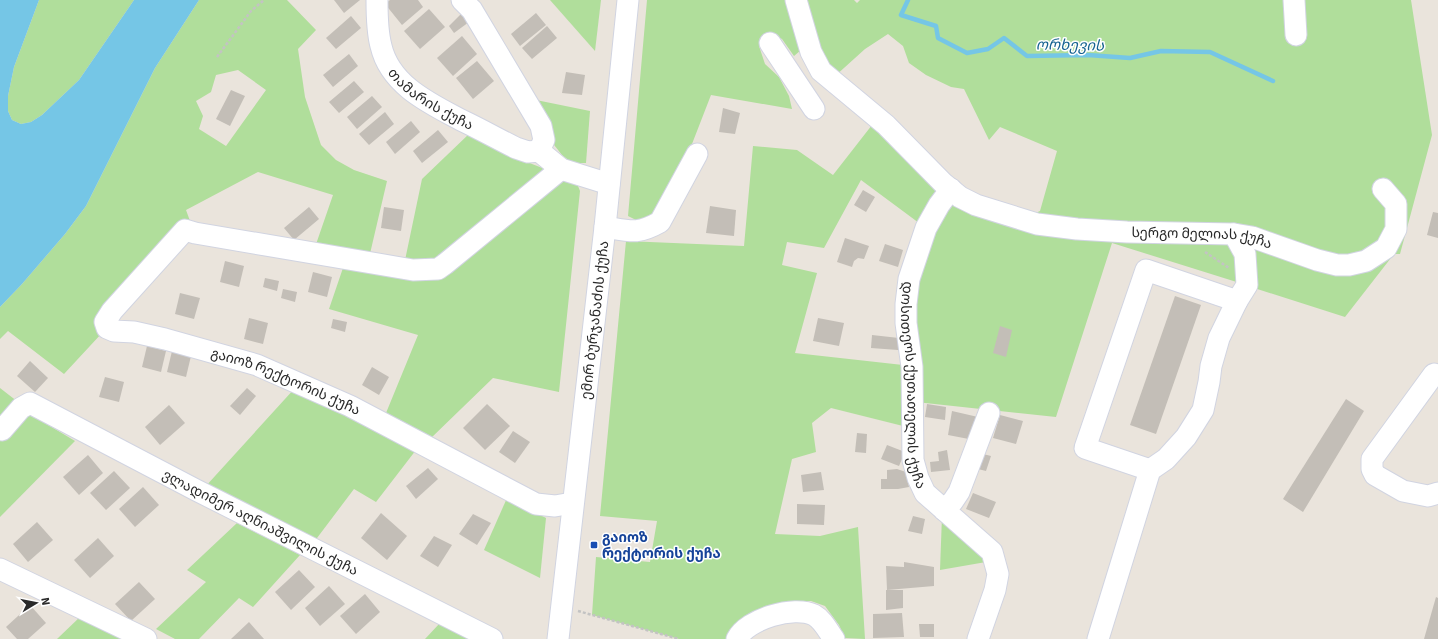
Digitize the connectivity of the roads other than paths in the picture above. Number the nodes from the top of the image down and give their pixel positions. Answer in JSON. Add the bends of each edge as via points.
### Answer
{"nodes":[{"id":1,"x":377,"y":0,"type":"edge"},
{"id":2,"x":462,"y":0,"type":"edge"},
{"id":3,"x":628,"y":0,"type":"edge"},
{"id":4,"x":796,"y":0,"type":"edge"},
{"id":5,"x":1294,"y":0,"type":"edge"},
{"id":6,"x":1296,"y":35,"type":"dead end"},
{"id":7,"x":770,"y":43,"type":"dead end"},
{"id":8,"x":811,"y":52,"type":"junction"},
{"id":9,"x":788,"y":69,"type":"junction"},
{"id":10,"x":814,"y":109,"type":"dead end"},
{"id":11,"x":539,"y":151,"type":"junction"},
{"id":12,"x":697,"y":154,"type":"dead end"},
{"id":13,"x":561,"y":169,"type":"junction"},
{"id":14,"x":609,"y":184,"type":"junction"},
{"id":15,"x":951,"y":189,"type":"junction"},
{"id":16,"x":1383,"y":190,"type":"dead end"},
{"id":17,"x":605,"y":227,"type":"junction"},
{"id":18,"x":1234,"y":234,"type":"junction"},
{"id":19,"x":1237,"y":301,"type":"junction"},
{"id":20,"x":1434,"y":374,"type":"dead end"},
{"id":21,"x":989,"y":413,"type":"dead end"},
{"id":22,"x":2,"y":430,"type":"dead end"},
{"id":23,"x":1150,"y":470,"type":"junction"},
{"id":24,"x":1438,"y":493,"type":"edge"},
{"id":25,"x":572,"y":503,"type":"junction"},
{"id":26,"x":944,"y":510,"type":"junction"},
{"id":27,"x":0,"y":569,"type":"edge"},
{"id":28,"x":146,"y":639,"type":"edge"},
{"id":29,"x":492,"y":639,"type":"edge"},
{"id":30,"x":558,"y":639,"type":"edge"},
{"id":31,"x":736,"y":639,"type":"edge"},
{"id":32,"x":834,"y":639,"type":"edge"},
{"id":33,"x":978,"y":639,"type":"edge"},
{"id":34,"x":1098,"y":639,"type":"edge"}],
"edges":[{"from":1,"to":11,"type":"street","name":"თამარის ქუჩა","via":[[381,47],[390,66],[406,86],[426,101],[516,148],[528,152]]},
{"from":2,"to":11,"type":"street","via":[[472,10],[541,126],[544,140]]},
{"from":3,"to":14,"type":"street","name":"ემირ ბურჯანაძის ქუჩა"},
{"from":4,"to":8,"type":"street"},
{"from":5,"to":6,"type":"street"},
{"from":7,"to":9,"type":"street"},
{"from":8,"to":9,"type":"street"},
{"from":8,"to":15,"type":"street","via":[[821,71],[886,125]]},
{"from":9,"to":10,"type":"street"},
{"from":11,"to":13,"type":"street"},
{"from":12,"to":17,"type":"street","via":[[660,222],[637,232]]},
{"from":13,"to":14,"type":"street"},
{"from":13,"to":25,"type":"street","name":"გაიოზ რექტორის ქუჩა","via":[[438,268],[413,270],[185,230],[105,322],[107,328],[114,331],[134,332],[164,339],[257,365],[350,406],[536,504],[555,506]]},
{"from":14,"to":17,"type":"street","name":"ემირ ბურჯანაძის ქუჩა"},
{"from":15,"to":18,"type":"street","name":"სერგო მელიას ქუჩა","via":[[976,205],[1037,224],[1127,232]]},
{"from":15,"to":26,"type":"street","name":"დოსითეოს ქუთათელის ქუჩა","via":[[926,228],[909,279],[906,304],[912,367],[913,460],[925,493]]},
{"from":16,"to":18,"type":"street","name":"სერგო მელიას ქუჩა","via":[[1396,204],[1396,229],[1386,248],[1366,261],[1336,266],[1252,237]]},
{"from":17,"to":25,"type":"street","name":"ემირ ბურჯანაძის ქუჩა"},
{"from":18,"to":19,"type":"street","via":[[1245,254],[1248,280]]},
{"from":19,"to":23,"type":"street","via":[[1219,338],[1203,410],[1181,443],[1166,459]]},
{"from":19,"to":23,"type":"street","via":[[1146,270],[1085,448]]},
{"from":20,"to":24,"type":"street","via":[[1372,459],[1372,469],[1375,475],[1403,491],[1428,496]]},
{"from":21,"to":26,"type":"street","via":[[959,492]]},
{"from":22,"to":29,"type":"street","name":"ვლადიმერ აღნიაშვილის ქუჩა","via":[[21,408],[30,404]]},
{"from":23,"to":34,"type":"street"},
{"from":25,"to":30,"type":"street","name":"ემირ ბურჯანაძის ქუჩა"},
{"from":26,"to":33,"type":"street","name":"დოსითეოს ქუთათელის ქუჩა","via":[[992,552],[998,574]]},
{"from":27,"to":28,"type":"street"},
{"from":31,"to":32,"type":"street","via":[[747,626],[773,614],[801,612],[813,614],[820,619]]}]}
